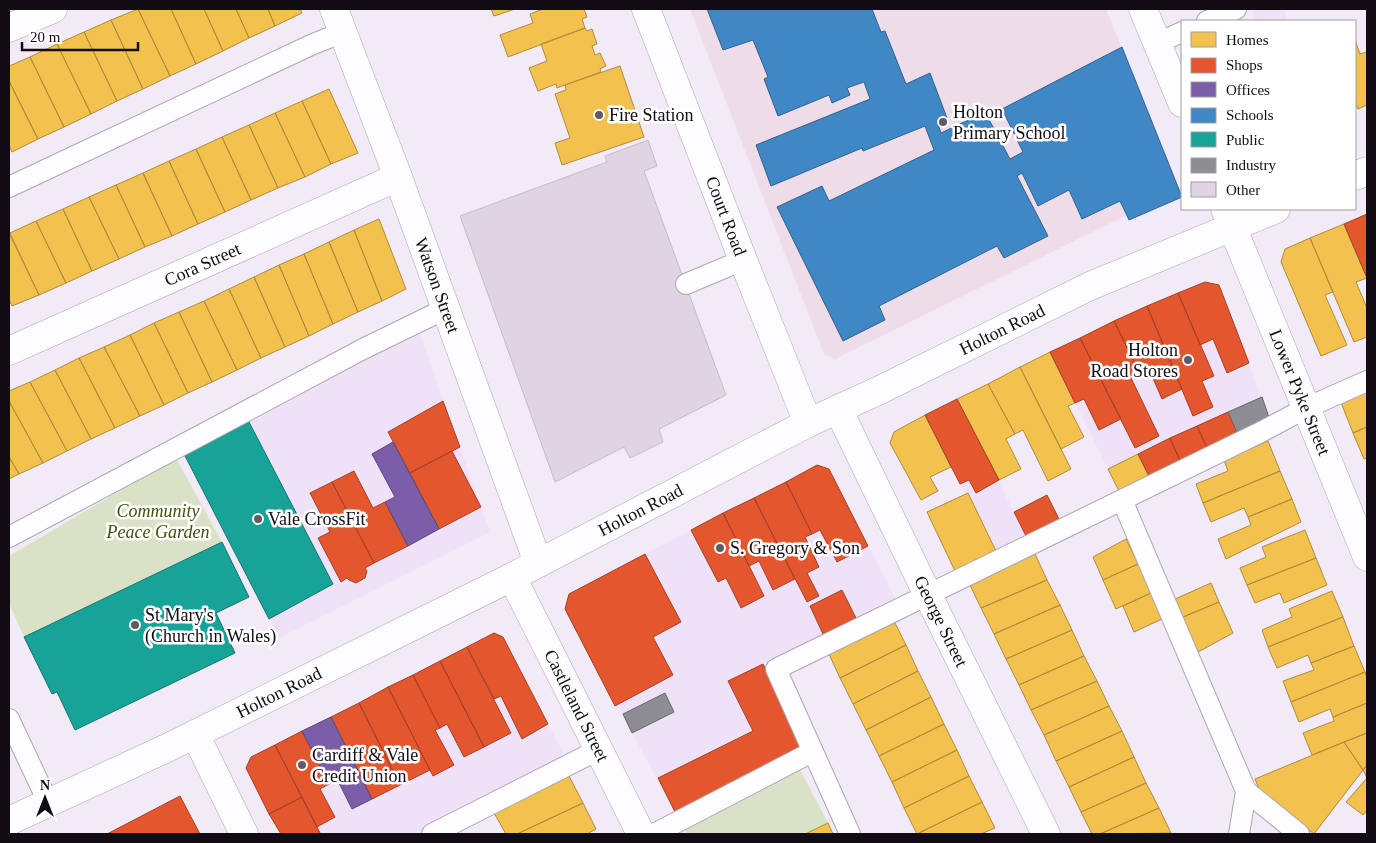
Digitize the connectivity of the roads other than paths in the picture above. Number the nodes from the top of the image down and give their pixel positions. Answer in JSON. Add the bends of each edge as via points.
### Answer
{"nodes":[{"id":1,"x":53,"y":9,"type":"edge"},
{"id":2,"x":646,"y":9,"type":"edge"},
{"id":3,"x":1144,"y":9,"type":"edge"},
{"id":4,"x":1236,"y":9,"type":"edge"},
{"id":5,"x":338,"y":20,"type":"edge"},
{"id":6,"x":1209,"y":20,"type":"edge"},
{"id":7,"x":9,"y":28,"type":"edge"},
{"id":8,"x":1181,"y":32,"type":"edge"},
{"id":9,"x":1158,"y":43,"type":"junction"},
{"id":10,"x":1181,"y":100,"type":"edge"},
{"id":11,"x":398,"y":177,"type":"junction"},
{"id":12,"x":9,"y":187,"type":"edge"},
{"id":13,"x":1271,"y":210,"type":"edge"},
{"id":14,"x":1229,"y":218,"type":"edge"},
{"id":15,"x":743,"y":260,"type":"junction"},
{"id":16,"x":686,"y":284,"type":"dead end"},
{"id":17,"x":445,"y":309,"type":"junction"},
{"id":18,"x":9,"y":351,"type":"edge"},
{"id":19,"x":1367,"y":381,"type":"edge"},
{"id":20,"x":1306,"y":408,"type":"junction"},
{"id":21,"x":838,"y":409,"type":"junction"},
{"id":22,"x":808,"y":422,"type":"junction"},
{"id":23,"x":1122,"y":500,"type":"junction"},
{"id":24,"x":9,"y":537,"type":"edge"},
{"id":25,"x":1367,"y":557,"type":"edge"},
{"id":26,"x":538,"y":563,"type":"junction"},
{"id":27,"x":512,"y":577,"type":"junction"},
{"id":28,"x":924,"y":588,"type":"junction"},
{"id":29,"x":9,"y":719,"type":"edge"},
{"id":30,"x":195,"y":734,"type":"junction"},
{"id":31,"x":598,"y":750,"type":"junction"},
{"id":32,"x":812,"y":752,"type":"junction"},
{"id":33,"x":1246,"y":790,"type":"junction"},
{"id":34,"x":48,"y":802,"type":"junction"},
{"id":35,"x":9,"y":821,"type":"edge"},
{"id":36,"x":439,"y":833,"type":"edge"},
{"id":37,"x":244,"y":834,"type":"edge"},
{"id":38,"x":641,"y":834,"type":"edge"},
{"id":39,"x":654,"y":834,"type":"edge"},
{"id":40,"x":850,"y":834,"type":"edge"},
{"id":41,"x":1046,"y":834,"type":"edge"},
{"id":42,"x":1239,"y":834,"type":"edge"},
{"id":43,"x":1299,"y":834,"type":"edge"}],
"edges":[{"from":1,"to":7,"type":"street"},
{"from":2,"to":15,"type":"street","name":"Court Road"},
{"from":3,"to":9,"type":"street"},
{"from":4,"to":6,"type":"lane"},
{"from":5,"to":11,"type":"street","name":"Watson Street"},
{"from":5,"to":12,"type":"lane","via":[[311,46]]},
{"from":8,"to":9,"type":"lane"},
{"from":9,"to":10,"type":"street"},
{"from":11,"to":17,"type":"street","name":"Watson Street"},
{"from":11,"to":18,"type":"street","name":"Cora Street"},
{"from":13,"to":14,"type":"street","name":"Holton Road"},
{"from":14,"to":20,"type":"street","name":"Lower Pyke Street"},
{"from":14,"to":21,"type":"street","name":"Holton Road"},
{"from":15,"to":16,"type":"lane"},
{"from":15,"to":22,"type":"street","name":"Court Road"},
{"from":17,"to":24,"type":"lane"},
{"from":17,"to":26,"type":"street","name":"Watson Street"},
{"from":19,"to":20,"type":"lane"},
{"from":20,"to":23,"type":"lane"},
{"from":20,"to":25,"type":"street","name":"Lower Pyke Street"},
{"from":21,"to":22,"type":"street","name":"Holton Road"},
{"from":21,"to":28,"type":"street","name":"George Street"},
{"from":22,"to":26,"type":"street","name":"Holton Road"},
{"from":23,"to":28,"type":"lane"},
{"from":23,"to":33,"type":"lane"},
{"from":26,"to":27,"type":"street","name":"Holton Road"},
{"from":27,"to":30,"type":"street","name":"Holton Road"},
{"from":27,"to":31,"type":"street","name":"Castleland Street"},
{"from":28,"to":32,"type":"lane","via":[[776,668]]},
{"from":28,"to":41,"type":"street","name":"George Street"},
{"from":29,"to":34,"type":"lane"},
{"from":30,"to":34,"type":"street","name":"Holton Road"},
{"from":30,"to":37,"type":"street"},
{"from":31,"to":36,"type":"lane"},
{"from":31,"to":38,"type":"street","name":"Castleland Street"},
{"from":32,"to":39,"type":"lane"},
{"from":32,"to":40,"type":"lane"},
{"from":33,"to":42,"type":"lane"},
{"from":33,"to":43,"type":"lane"},
{"from":34,"to":35,"type":"street","name":"Holton Road"}]}
